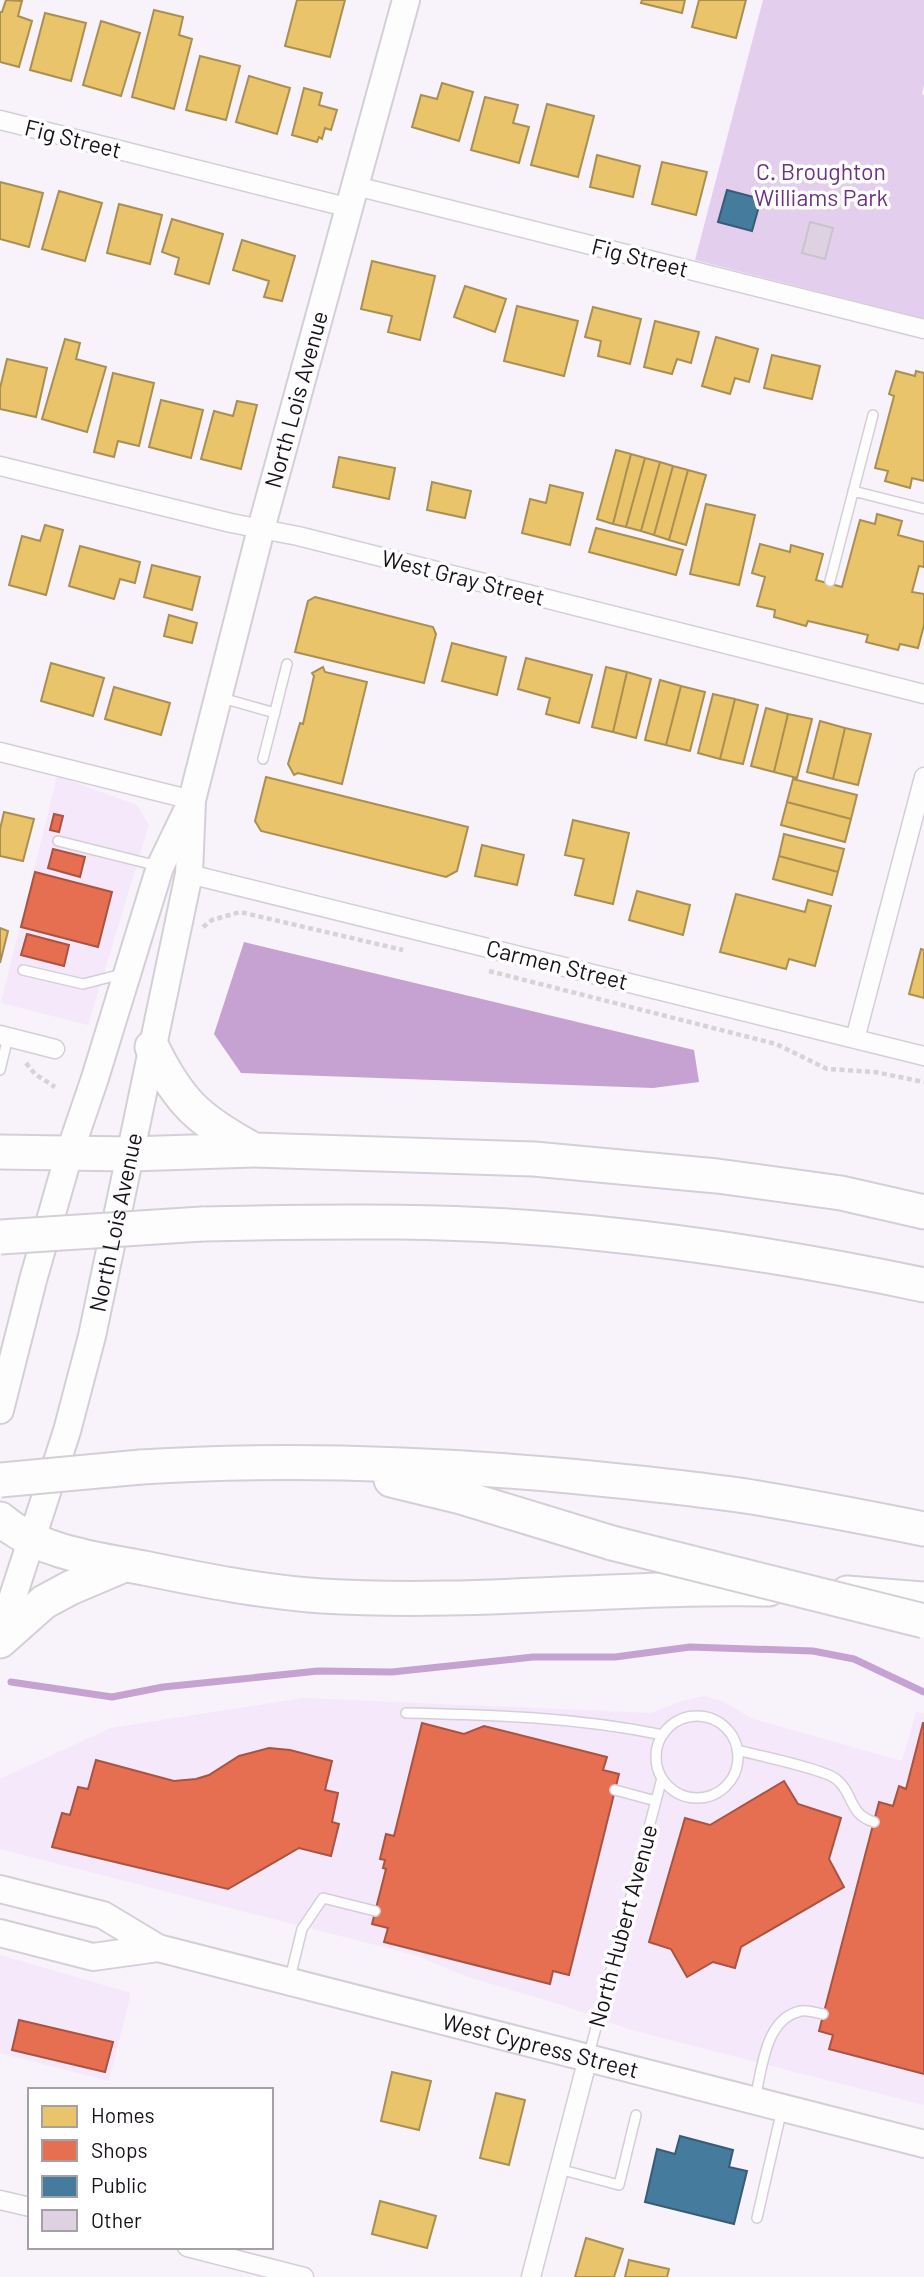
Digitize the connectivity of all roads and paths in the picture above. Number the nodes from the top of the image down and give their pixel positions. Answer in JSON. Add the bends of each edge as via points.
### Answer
{"nodes":[{"id":1,"x":406,"y":0,"type":"edge"},
{"id":2,"x":0,"y":120,"type":"edge"},
{"id":3,"x":353,"y":197,"type":"junction"},
{"id":4,"x":924,"y":329,"type":"edge"},
{"id":5,"x":873,"y":415,"type":"dead end"},
{"id":6,"x":0,"y":466,"type":"edge"},
{"id":7,"x":853,"y":491,"type":"junction"},
{"id":8,"x":924,"y":509,"type":"edge"},
{"id":9,"x":261,"y":529,"type":"junction"},
{"id":10,"x":830,"y":581,"type":"dead end"},
{"id":11,"x":287,"y":664,"type":"dead end"},
{"id":12,"x":924,"y":694,"type":"edge"},
{"id":13,"x":219,"y":698,"type":"junction"},
{"id":14,"x":275,"y":713,"type":"junction"},
{"id":15,"x":0,"y":752,"type":"edge"},
{"id":16,"x":263,"y":759,"type":"dead end"},
{"id":17,"x":924,"y":777,"type":"edge"},
{"id":18,"x":192,"y":800,"type":"junction"},
{"id":19,"x":58,"y":841,"type":"dead end"},
{"id":20,"x":160,"y":867,"type":"junction"},
{"id":21,"x":189,"y":874,"type":"junction"},
{"id":22,"x":194,"y":934,"type":"dead end"},
{"id":23,"x":415,"y":951,"type":"dead end"},
{"id":24,"x":482,"y":969,"type":"dead end"},
{"id":25,"x":23,"y":970,"type":"dead end"},
{"id":26,"x":127,"y":973,"type":"junction"},
{"id":27,"x":4,"y":1036,"type":"edge"},
{"id":28,"x":856,"y":1039,"type":"junction"},
{"id":29,"x":152,"y":1047,"type":"junction"},
{"id":30,"x":55,"y":1049,"type":"dead end"},
{"id":31,"x":924,"y":1056,"type":"edge"},
{"id":32,"x":22,"y":1057,"type":"dead end"},
{"id":33,"x":0,"y":1070,"type":"edge"},
{"id":34,"x":924,"y":1082,"type":"edge"},
{"id":35,"x":55,"y":1087,"type":"dead end"},
{"id":36,"x":254,"y":1150,"type":"junction"},
{"id":37,"x":0,"y":1152,"type":"edge"},
{"id":38,"x":69,"y":1154,"type":"junction"},
{"id":39,"x":130,"y":1154,"type":"junction"},
{"id":40,"x":924,"y":1212,"type":"edge"},
{"id":41,"x":0,"y":1237,"type":"edge"},
{"id":42,"x":924,"y":1285,"type":"edge"},
{"id":43,"x":0,"y":1410,"type":"edge"},
{"id":44,"x":292,"y":1462,"type":"junction"},
{"id":45,"x":0,"y":1480,"type":"edge"},
{"id":46,"x":0,"y":1519,"type":"edge"},
{"id":47,"x":924,"y":1530,"type":"edge"},
{"id":48,"x":33,"y":1541,"type":"junction"},
{"id":49,"x":124,"y":1565,"type":"junction"},
{"id":50,"x":924,"y":1599,"type":"edge"},
{"id":51,"x":924,"y":1621,"type":"edge"},
{"id":52,"x":0,"y":1638,"type":"edge"},
{"id":53,"x":406,"y":1713,"type":"dead end"},
{"id":54,"x":663,"y":1735,"type":"junction"},
{"id":55,"x":737,"y":1750,"type":"junction"},
{"id":56,"x":662,"y":1778,"type":"junction"},
{"id":57,"x":615,"y":1790,"type":"dead end"},
{"id":58,"x":656,"y":1801,"type":"junction"},
{"id":59,"x":874,"y":1822,"type":"dead end"},
{"id":60,"x":0,"y":1889,"type":"edge"},
{"id":61,"x":375,"y":1911,"type":"dead end"},
{"id":62,"x":0,"y":1933,"type":"edge"},
{"id":63,"x":158,"y":1948,"type":"junction"},
{"id":64,"x":290,"y":1980,"type":"junction"},
{"id":65,"x":823,"y":2014,"type":"dead end"},
{"id":66,"x":588,"y":2058,"type":"junction"},
{"id":67,"x":754,"y":2100,"type":"junction"},
{"id":68,"x":782,"y":2108,"type":"junction"},
{"id":69,"x":636,"y":2115,"type":"dead end"},
{"id":70,"x":924,"y":2144,"type":"edge"},
{"id":71,"x":559,"y":2169,"type":"junction"},
{"id":72,"x":0,"y":2200,"type":"edge"},
{"id":73,"x":28,"y":2207,"type":"edge"},
{"id":74,"x":757,"y":2218,"type":"dead end"},
{"id":75,"x":195,"y":2249,"type":"edge"},
{"id":76,"x":304,"y":2277,"type":"edge"},
{"id":77,"x":531,"y":2277,"type":"edge"}],
"edges":[{"from":1,"to":3,"type":"street","name":"North Lois Avenue"},
{"from":2,"to":3,"type":"street","name":"Fig Street"},
{"from":3,"to":4,"type":"street","name":"Fig Street"},
{"from":3,"to":9,"type":"street","name":"North Lois Avenue"},
{"from":5,"to":7,"type":"lane"},
{"from":6,"to":9,"type":"street","name":"West Gray Street"},
{"from":7,"to":8,"type":"lane"},
{"from":7,"to":10,"type":"lane"},
{"from":9,"to":12,"type":"street","name":"West Gray Street"},
{"from":9,"to":13,"type":"street","name":"North Lois Avenue"},
{"from":11,"to":14,"type":"lane"},
{"from":13,"to":14,"type":"lane"},
{"from":13,"to":18,"type":"street","name":"North Lois Avenue"},
{"from":14,"to":16,"type":"lane"},
{"from":15,"to":18,"type":"street"},
{"from":17,"to":28,"type":"street"},
{"from":18,"to":20,"type":"street","name":"North Lois Avenue"},
{"from":18,"to":21,"type":"street","name":"North Lois Avenue"},
{"from":19,"to":20,"type":"lane"},
{"from":20,"to":26,"type":"street","name":"North Lois Avenue"},
{"from":21,"to":28,"type":"street","name":"Carmen Street"},
{"from":21,"to":29,"type":"street","name":"North Lois Avenue"},
{"from":22,"to":23,"type":"path","via":[[212,920],[240,912]]},
{"from":24,"to":34,"type":"path","via":[[776,1044],[827,1069]]},
{"from":25,"to":26,"type":"lane","via":[[83,984]]},
{"from":26,"to":38,"type":"street","name":"North Lois Avenue"},
{"from":27,"to":30,"type":"street"},
{"from":27,"to":33,"type":"lane"},
{"from":28,"to":31,"type":"street","name":"Carmen Street"},
{"from":29,"to":36,"type":"highway","via":[[167,1078],[190,1108]]},
{"from":29,"to":39,"type":"street","name":"North Lois Avenue"},
{"from":32,"to":35,"type":"path","via":[[35,1074]]},
{"from":36,"to":39,"type":"highway"},
{"from":36,"to":40,"type":"highway","via":[[499,1158],[652,1170],[804,1188]]},
{"from":37,"to":38,"type":"highway"},
{"from":38,"to":39,"type":"highway"},
{"from":38,"to":43,"type":"street","name":"North Lois Avenue"},
{"from":39,"to":48,"type":"street","name":"North Lois Avenue","via":[[92,1336]]},
{"from":41,"to":42,"type":"highway","bridge":true,"via":[[201,1224],[443,1223],[592,1233],[742,1251]]},
{"from":44,"to":45,"type":"highway","bridge":true,"via":[[214,1462]]},
{"from":44,"to":47,"type":"highway","via":[[478,1468],[649,1483]]},
{"from":44,"to":51,"type":"highway","bridge":true,"via":[[414,1484],[611,1543]]},
{"from":46,"to":48,"type":"highway"},
{"from":48,"to":49,"type":"highway"},
{"from":48,"to":52,"type":"street","name":"North Lois Avenue"},
{"from":49,"to":50,"type":"highway","via":[[321,1596],[458,1598],[734,1588]]},
{"from":49,"to":52,"type":"highway","via":[[44,1602]]},
{"from":53,"to":54,"type":"lane","via":[[540,1717]]},
{"from":54,"to":55,"type":"lane","via":[[678,1721],[703,1717],[727,1730]]},
{"from":54,"to":56,"type":"lane","via":[[656,1750]]},
{"from":55,"to":56,"type":"lane","via":[[730,1782],[707,1797],[679,1794]]},
{"from":55,"to":59,"type":"lane","via":[[835,1778],[847,1791],[856,1813]]},
{"from":56,"to":58,"type":"lane","name":"North Hubert Avenue"},
{"from":57,"to":58,"type":"lane"},
{"from":58,"to":66,"type":"lane","name":"North Hubert Avenue"},
{"from":60,"to":63,"type":"street","name":"West Cypress Street","via":[[103,1915]]},
{"from":61,"to":64,"type":"lane","via":[[323,1898],[302,1929]]},
{"from":62,"to":63,"type":"street","name":"West Cypress Street","via":[[93,1957]]},
{"from":63,"to":64,"type":"street","name":"West Cypress Street"},
{"from":64,"to":66,"type":"street","name":"West Cypress Street"},
{"from":65,"to":67,"type":"lane","via":[[802,2011],[781,2021],[772,2032]]},
{"from":66,"to":67,"type":"street","name":"West Cypress Street"},
{"from":66,"to":71,"type":"street","name":"North Hubert Avenue"},
{"from":67,"to":68,"type":"street","name":"West Cypress Street"},
{"from":68,"to":70,"type":"street","name":"West Cypress Street"},
{"from":68,"to":74,"type":"lane"},
{"from":69,"to":71,"type":"lane","via":[[618,2185]]},
{"from":71,"to":77,"type":"street","name":"North Hubert Avenue"},
{"from":72,"to":73,"type":"street"},
{"from":75,"to":76,"type":"street"}]}
